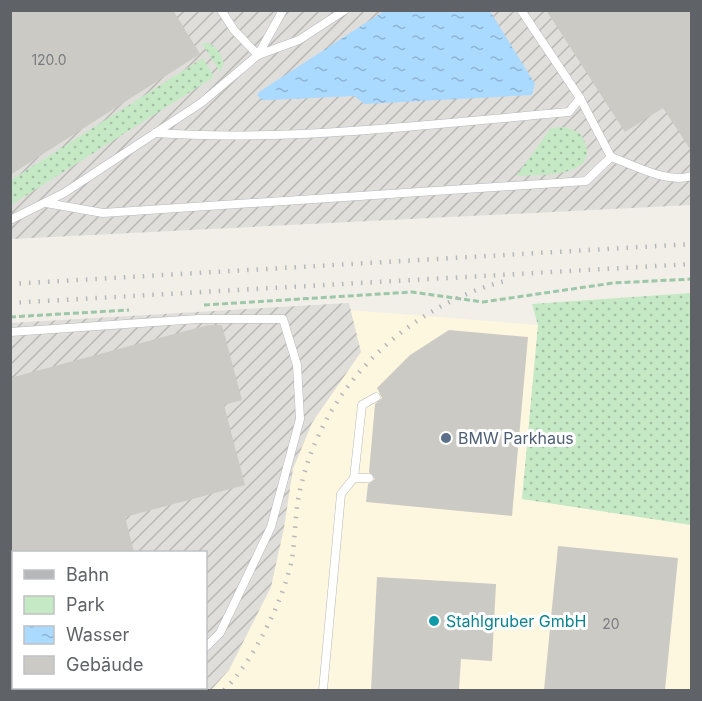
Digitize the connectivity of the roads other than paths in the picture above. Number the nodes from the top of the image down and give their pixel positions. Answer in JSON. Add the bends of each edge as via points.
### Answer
{"nodes":[{"id":1,"x":221,"y":10,"type":"edge"},
{"id":2,"x":284,"y":10,"type":"edge"},
{"id":3,"x":345,"y":10,"type":"edge"},
{"id":4,"x":521,"y":10,"type":"edge"},
{"id":5,"x":258,"y":55,"type":"junction"},
{"id":6,"x":580,"y":98,"type":"junction"},
{"id":7,"x":155,"y":133,"type":"junction"},
{"id":8,"x":611,"y":157,"type":"junction"},
{"id":9,"x":692,"y":176,"type":"edge"},
{"id":10,"x":46,"y":203,"type":"junction"},
{"id":11,"x":10,"y":220,"type":"edge"},
{"id":12,"x":10,"y":332,"type":"edge"},
{"id":13,"x":376,"y":397,"type":"dead end"},
{"id":14,"x":354,"y":478,"type":"junction"},
{"id":15,"x":369,"y":478,"type":"dead end"},
{"id":16,"x":207,"y":646,"type":"edge"},
{"id":17,"x":323,"y":690,"type":"edge"}],
"edges":[{"from":1,"to":5,"type":"lane"},
{"from":2,"to":5,"type":"lane"},
{"from":3,"to":5,"type":"lane","via":[[299,40]]},
{"from":4,"to":6,"type":"lane"},
{"from":5,"to":7,"type":"lane","via":[[201,103]]},
{"from":6,"to":7,"type":"lane","via":[[569,112],[222,138]]},
{"from":6,"to":8,"type":"lane"},
{"from":7,"to":10,"type":"lane"},
{"from":8,"to":9,"type":"lane","via":[[655,174]]},
{"from":8,"to":10,"type":"lane","via":[[586,181],[103,213]]},
{"from":10,"to":11,"type":"lane"},
{"from":12,"to":16,"type":"lane","via":[[198,319],[283,319],[297,365],[300,419],[271,527],[220,633]]},
{"from":13,"to":14,"type":"lane","via":[[362,405]]},
{"from":14,"to":15,"type":"lane"},
{"from":14,"to":17,"type":"lane","via":[[341,494]]}]}
